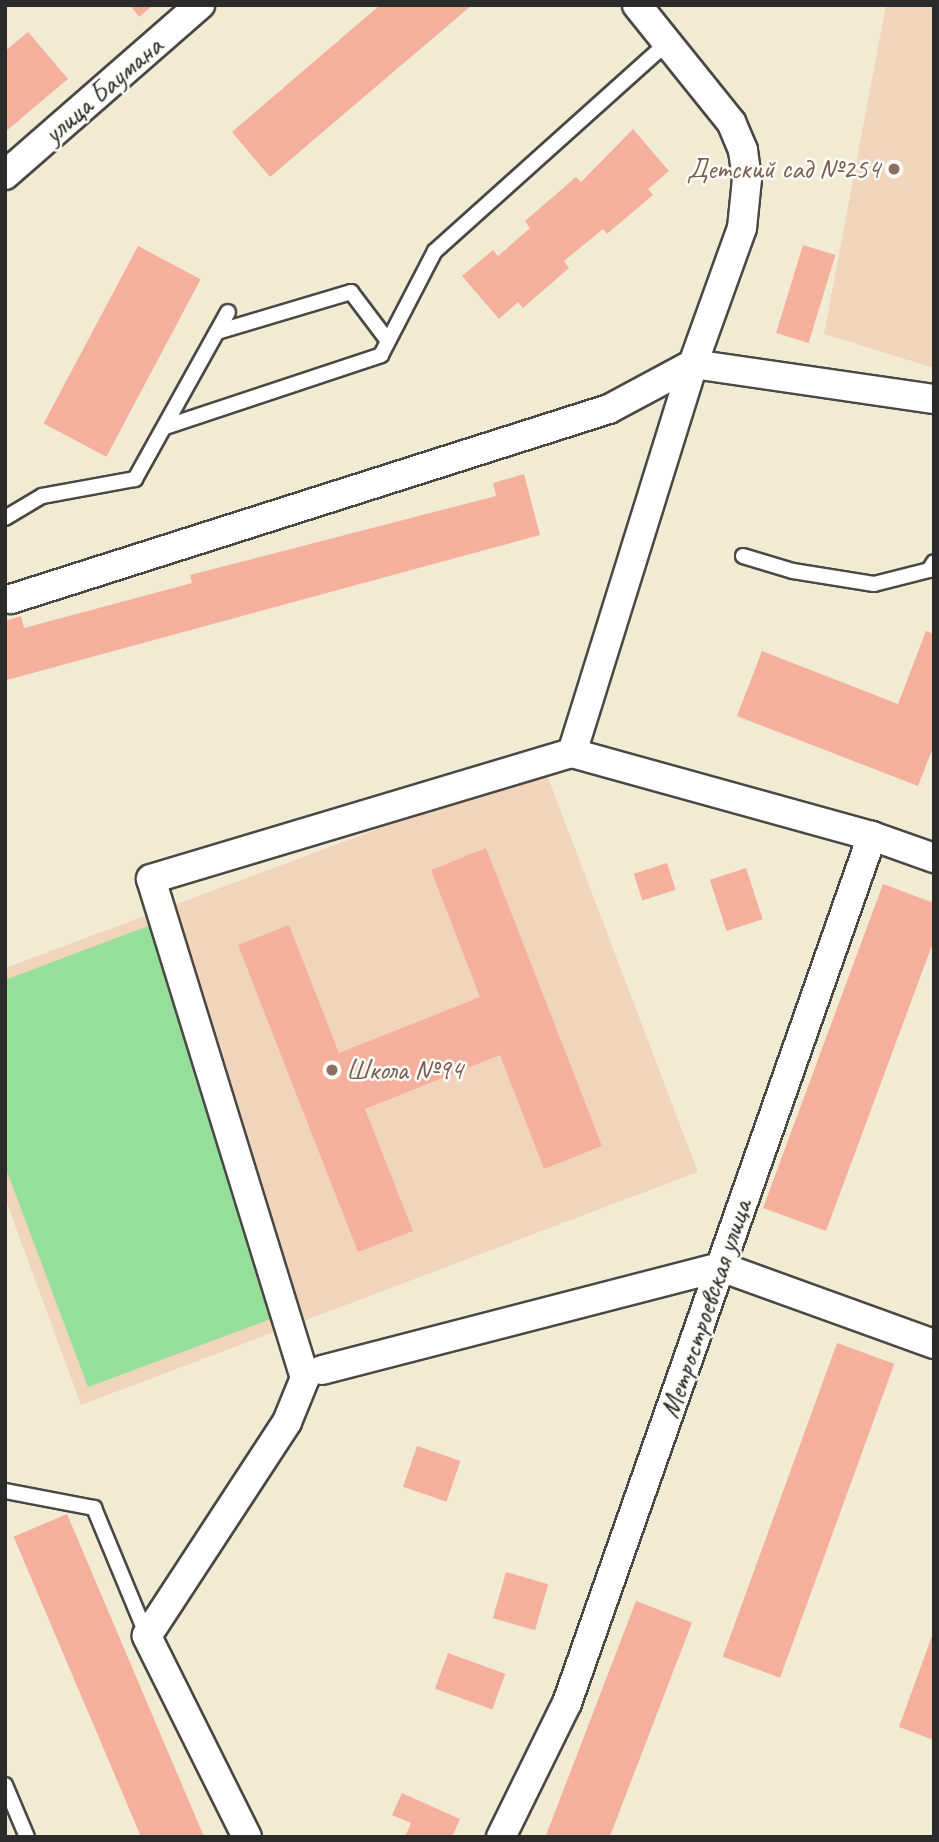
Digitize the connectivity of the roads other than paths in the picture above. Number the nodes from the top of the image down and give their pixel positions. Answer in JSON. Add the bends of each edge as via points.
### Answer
{"nodes":[{"id":1,"x":200,"y":5,"type":"edge"},
{"id":2,"x":637,"y":5,"type":"edge"},
{"id":3,"x":667,"y":43,"type":"junction"},
{"id":4,"x":5,"y":175,"type":"edge"},
{"id":5,"x":228,"y":312,"type":"dead end"},
{"id":6,"x":216,"y":332,"type":"junction"},
{"id":7,"x":388,"y":341,"type":"junction"},
{"id":8,"x":693,"y":364,"type":"junction"},
{"id":9,"x":934,"y":399,"type":"edge"},
{"id":10,"x":165,"y":427,"type":"junction"},
{"id":11,"x":5,"y":518,"type":"edge"},
{"id":12,"x":743,"y":556,"type":"dead end"},
{"id":13,"x":934,"y":562,"type":"edge"},
{"id":14,"x":11,"y":599,"type":"dead end"},
{"id":15,"x":572,"y":753,"type":"junction"},
{"id":16,"x":872,"y":836,"type":"junction"},
{"id":17,"x":934,"y":858,"type":"edge"},
{"id":18,"x":720,"y":1267,"type":"junction"},
{"id":19,"x":934,"y":1344,"type":"edge"},
{"id":20,"x":321,"y":1370,"type":"dead end"},
{"id":21,"x":5,"y":1491,"type":"edge"},
{"id":22,"x":147,"y":1636,"type":"junction"},
{"id":23,"x":5,"y":1785,"type":"edge"},
{"id":24,"x":27,"y":1837,"type":"edge"},
{"id":25,"x":247,"y":1837,"type":"edge"},
{"id":26,"x":501,"y":1837,"type":"edge"}],
"edges":[{"from":1,"to":4,"type":"street","name":"улица Баумана"},
{"from":2,"to":3,"type":"street"},
{"from":3,"to":7,"type":"lane","via":[[435,251]]},
{"from":3,"to":8,"type":"street","via":[[731,122],[743,150],[747,178],[742,228]]},
{"from":5,"to":6,"type":"lane"},
{"from":6,"to":7,"type":"lane","via":[[351,292]]},
{"from":6,"to":10,"type":"lane"},
{"from":7,"to":10,"type":"lane","via":[[381,355]]},
{"from":8,"to":9,"type":"street"},
{"from":8,"to":14,"type":"street","via":[[609,409]]},
{"from":8,"to":15,"type":"street"},
{"from":10,"to":11,"type":"lane","via":[[135,479],[42,496]]},
{"from":12,"to":13,"type":"lane","via":[[793,571],[874,584],[929,570]]},
{"from":15,"to":16,"type":"street"},
{"from":15,"to":22,"type":"street","via":[[151,879],[306,1378],[287,1422]]},
{"from":16,"to":17,"type":"street"},
{"from":16,"to":18,"type":"street","name":"Метростроевская улица"},
{"from":18,"to":19,"type":"street"},
{"from":18,"to":20,"type":"street"},
{"from":18,"to":26,"type":"street","name":"Метростроевская улица","via":[[567,1703]]},
{"from":21,"to":22,"type":"lane","via":[[94,1508]]},
{"from":22,"to":25,"type":"street"},
{"from":23,"to":24,"type":"lane"}]}
